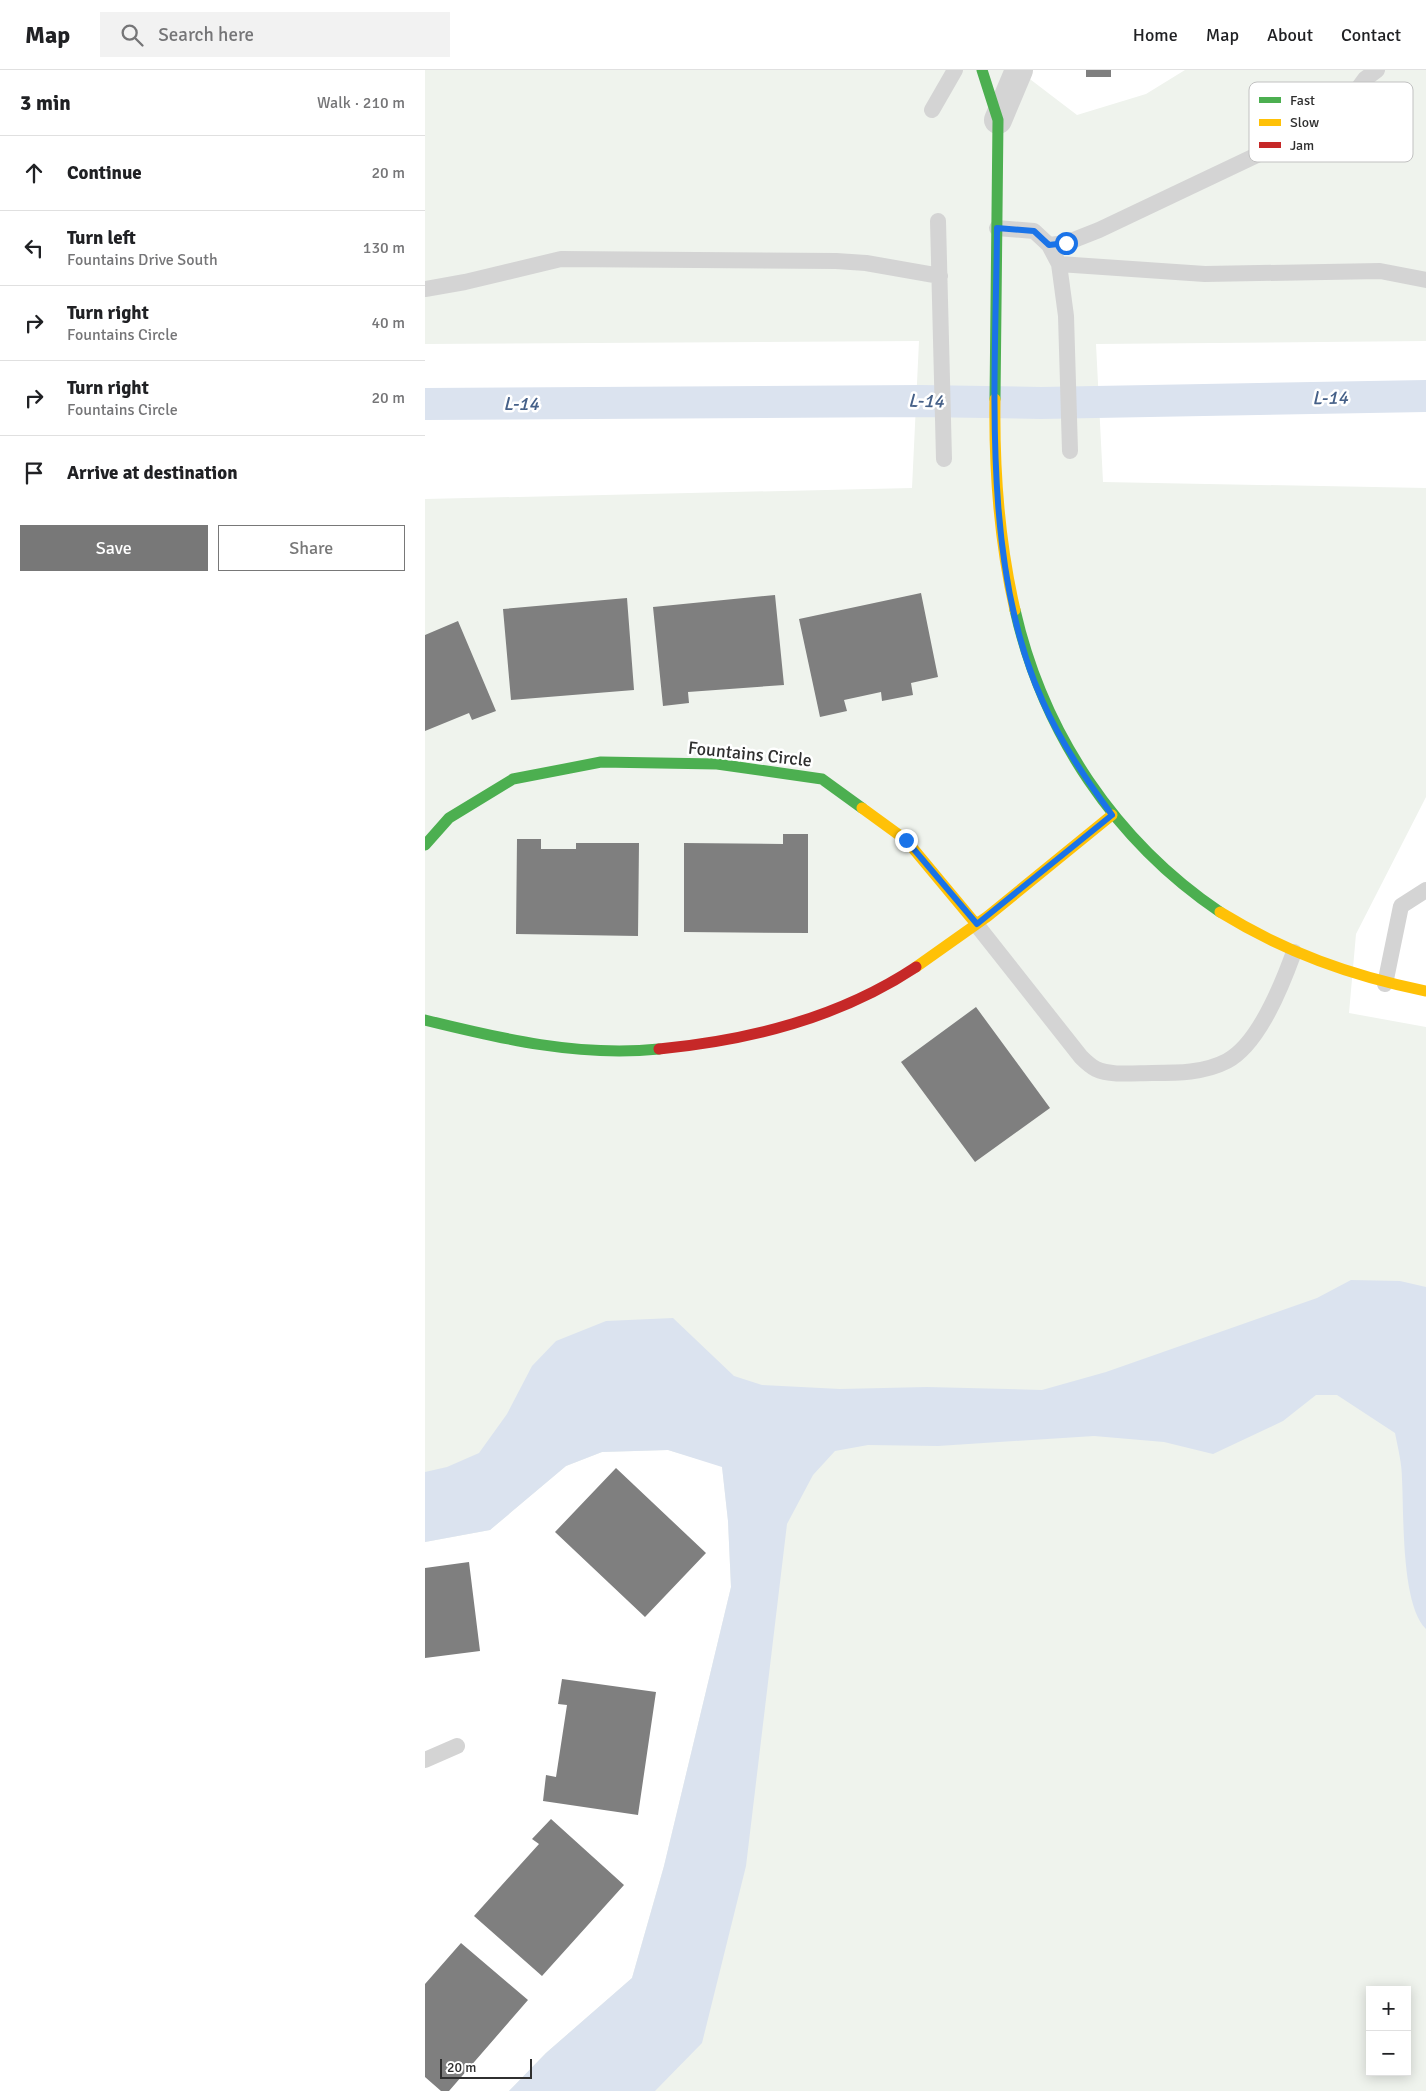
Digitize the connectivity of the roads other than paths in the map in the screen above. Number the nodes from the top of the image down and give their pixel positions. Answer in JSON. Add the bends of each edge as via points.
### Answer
{"nodes":[{"id":1,"x":955,"y":70,"type":"edge"},
{"id":2,"x":981,"y":70,"type":"edge"},
{"id":3,"x":1019,"y":70,"type":"edge"},
{"id":4,"x":1377,"y":70,"type":"edge"},
{"id":5,"x":1363,"y":82,"type":"edge"},
{"id":6,"x":933,"y":110,"type":"dead end"},
{"id":7,"x":998,"y":120,"type":"junction"},
{"id":8,"x":1249,"y":158,"type":"edge"},
{"id":9,"x":938,"y":221,"type":"dead end"},
{"id":10,"x":997,"y":228,"type":"junction"},
{"id":11,"x":1049,"y":245,"type":"junction"},
{"id":12,"x":1059,"y":264,"type":"junction"},
{"id":13,"x":940,"y":276,"type":"junction"},
{"id":14,"x":1426,"y":280,"type":"edge"},
{"id":15,"x":425,"y":289,"type":"edge"},
{"id":16,"x":1069,"y":450,"type":"dead end"},
{"id":17,"x":944,"y":459,"type":"dead end"},
{"id":18,"x":1112,"y":815,"type":"junction"},
{"id":19,"x":425,"y":845,"type":"edge"},
{"id":20,"x":1426,"y":890,"type":"edge"},
{"id":21,"x":977,"y":924,"type":"junction"},
{"id":22,"x":1294,"y":952,"type":"junction"},
{"id":23,"x":1385,"y":984,"type":"junction"},
{"id":24,"x":1426,"y":991,"type":"edge"},
{"id":25,"x":425,"y":1020,"type":"edge"},
{"id":26,"x":457,"y":1746,"type":"dead end"},
{"id":27,"x":425,"y":1760,"type":"edge"}],
"edges":[{"from":1,"to":6,"type":"lane"},
{"from":2,"to":7,"type":"street"},
{"from":3,"to":7,"type":"street"},
{"from":4,"to":5,"type":"lane"},
{"from":7,"to":10,"type":"street"},
{"from":8,"to":11,"type":"lane","via":[[1099,230],[1066,243]]},
{"from":9,"to":13,"type":"lane"},
{"from":10,"to":11,"type":"lane","via":[[1034,231]]},
{"from":10,"to":18,"type":"street","via":[[996,468],[1003,552],[1015,618],[1043,702],[1074,761]]},
{"from":11,"to":12,"type":"lane"},
{"from":12,"to":14,"type":"lane","via":[[1205,274],[1380,270]]},
{"from":12,"to":16,"type":"lane","via":[[1066,316]]},
{"from":13,"to":15,"type":"lane","via":[[836,261],[561,259]]},
{"from":13,"to":17,"type":"lane"},
{"from":18,"to":21,"type":"street"},
{"from":18,"to":22,"type":"street","via":[[1186,889],[1241,926]]},
{"from":19,"to":21,"type":"street","name":"Fountains Circle","via":[[449,818],[513,779],[601,762],[727,766],[823,780],[906,840]]},
{"from":20,"to":23,"type":"lane","via":[[1401,906]]},
{"from":21,"to":22,"type":"lane","via":[[1081,1057],[1097,1070],[1115,1072],[1181,1073],[1209,1069],[1229,1060],[1248,1043],[1263,1019],[1281,987]]},
{"from":21,"to":25,"type":"street","via":[[909,972],[845,1005],[801,1022],[709,1045],[638,1051],[566,1049],[519,1042]]},
{"from":22,"to":23,"type":"street","via":[[1342,972]]},
{"from":23,"to":24,"type":"street"},
{"from":26,"to":27,"type":"lane"}]}
